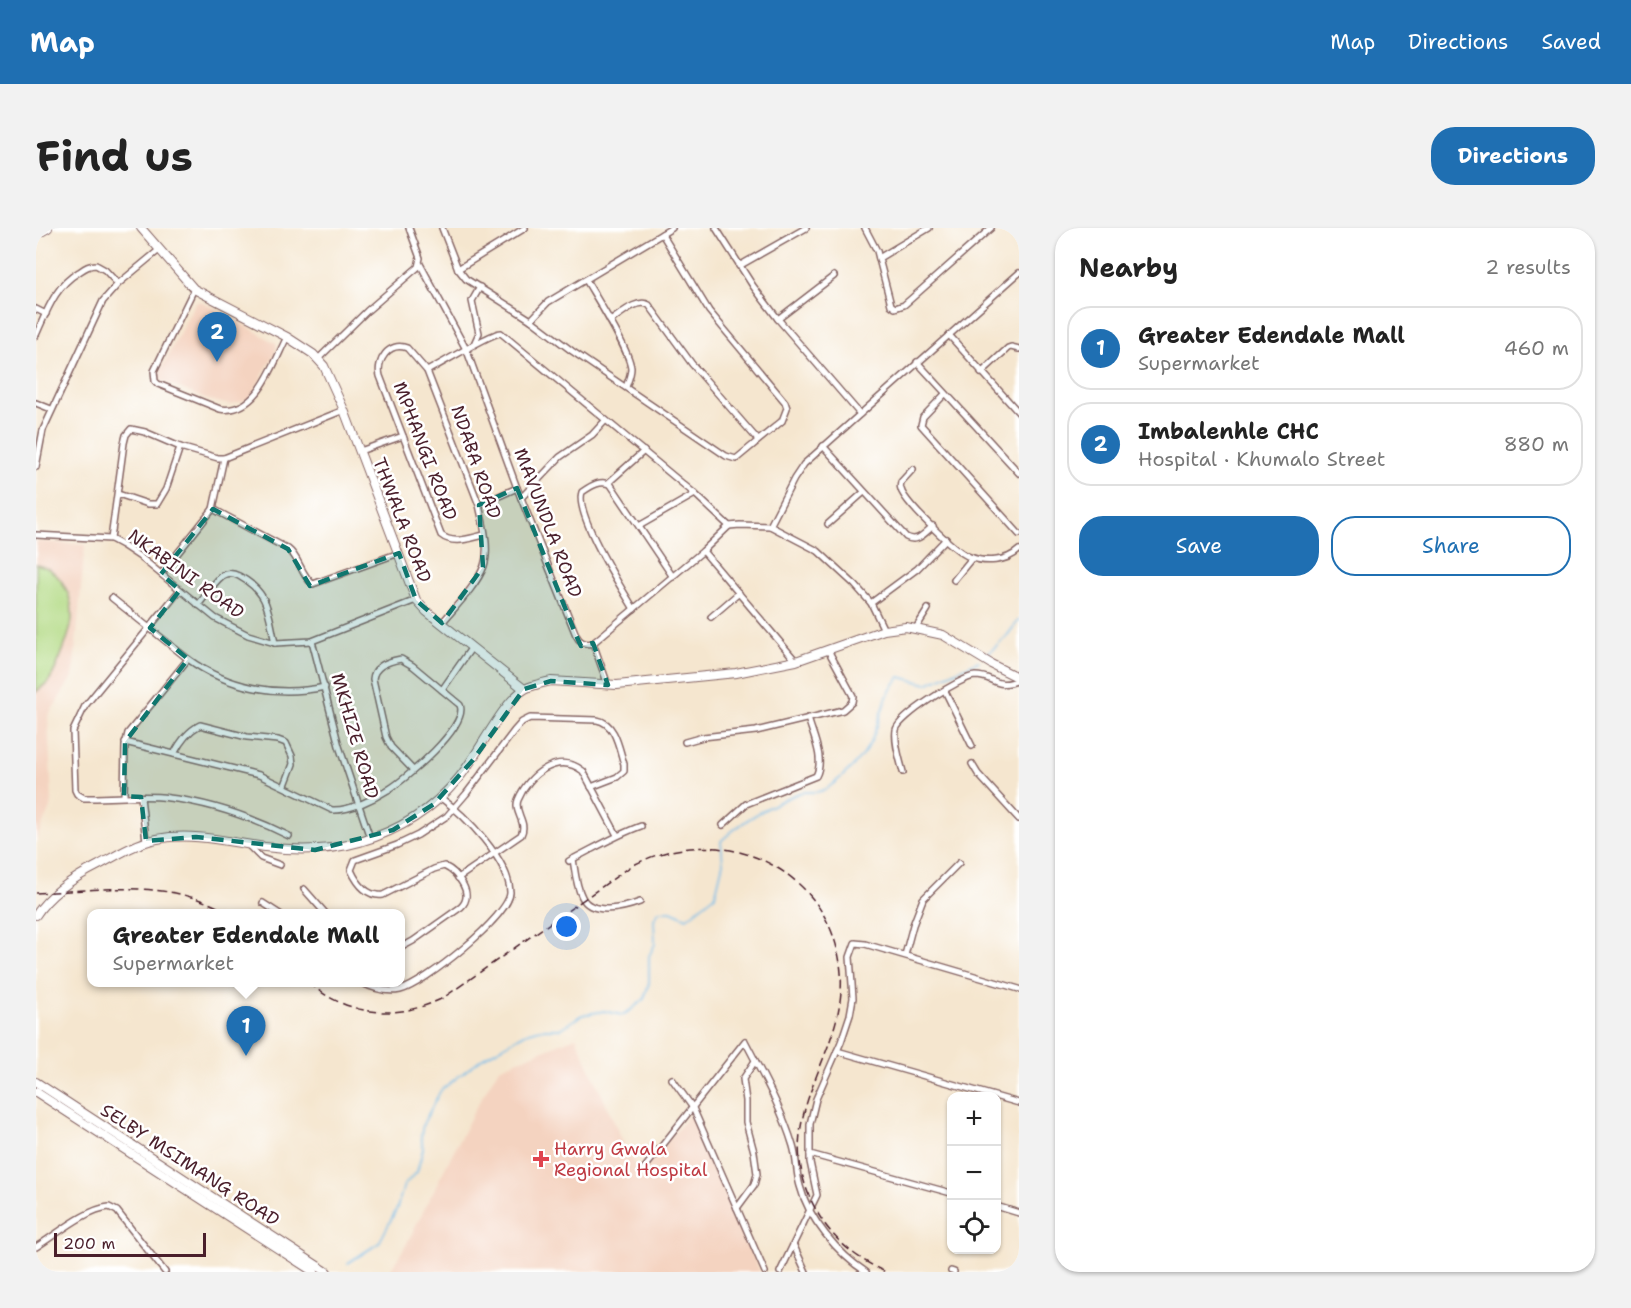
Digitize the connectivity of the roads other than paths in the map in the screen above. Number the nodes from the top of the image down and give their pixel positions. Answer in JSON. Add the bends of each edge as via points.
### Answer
{"nodes":[{"id":1,"x":48,"y":228,"type":"edge"},
{"id":2,"x":141,"y":228,"type":"edge"},
{"id":3,"x":409,"y":228,"type":"edge"},
{"id":4,"x":442,"y":228,"type":"edge"},
{"id":5,"x":525,"y":228,"type":"edge"},
{"id":6,"x":672,"y":228,"type":"edge"},
{"id":7,"x":716,"y":228,"type":"edge"},
{"id":8,"x":806,"y":228,"type":"edge"},
{"id":9,"x":865,"y":228,"type":"edge"},
{"id":10,"x":929,"y":228,"type":"edge"},
{"id":11,"x":991,"y":228,"type":"edge"},
{"id":12,"x":662,"y":234,"type":"junction"},
{"id":13,"x":36,"y":235,"type":"edge"},
{"id":14,"x":159,"y":250,"type":"junction"},
{"id":15,"x":879,"y":258,"type":"junction"},
{"id":16,"x":420,"y":264,"type":"junction"},
{"id":17,"x":739,"y":266,"type":"junction"},
{"id":18,"x":458,"y":269,"type":"junction"},
{"id":19,"x":1019,"y":273,"type":"edge"},
{"id":20,"x":834,"y":276,"type":"dead end"},
{"id":21,"x":586,"y":280,"type":"junction"},
{"id":22,"x":118,"y":284,"type":"junction"},
{"id":23,"x":480,"y":287,"type":"junction"},
{"id":24,"x":194,"y":289,"type":"junction"},
{"id":25,"x":36,"y":309,"type":"edge"},
{"id":26,"x":46,"y":314,"type":"junction"},
{"id":27,"x":778,"y":319,"type":"junction"},
{"id":28,"x":531,"y":320,"type":"junction"},
{"id":29,"x":610,"y":321,"type":"junction"},
{"id":30,"x":36,"y":335,"type":"edge"},
{"id":31,"x":949,"y":335,"type":"junction"},
{"id":32,"x":287,"y":337,"type":"junction"},
{"id":33,"x":402,"y":346,"type":"joint"},
{"id":34,"x":474,"y":346,"type":"junction"},
{"id":35,"x":1019,"y":349,"type":"edge"},
{"id":36,"x":467,"y":351,"type":"junction"},
{"id":37,"x":318,"y":359,"type":"junction"},
{"id":38,"x":917,"y":362,"type":"junction"},
{"id":39,"x":427,"y":371,"type":"junction"},
{"id":40,"x":981,"y":373,"type":"junction"},
{"id":41,"x":626,"y":387,"type":"junction"},
{"id":42,"x":945,"y":394,"type":"junction"},
{"id":43,"x":36,"y":403,"type":"edge"},
{"id":44,"x":51,"y":409,"type":"junction"},
{"id":45,"x":344,"y":410,"type":"junction"},
{"id":46,"x":1019,"y":413,"type":"edge"},
{"id":47,"x":860,"y":414,"type":"junction"},
{"id":48,"x":605,"y":421,"type":"junction"},
{"id":49,"x":403,"y":436,"type":"junction"},
{"id":50,"x":758,"y":440,"type":"junction"},
{"id":51,"x":37,"y":446,"type":"edge"},
{"id":52,"x":823,"y":446,"type":"junction"},
{"id":53,"x":180,"y":447,"type":"junction"},
{"id":54,"x":360,"y":451,"type":"junction"},
{"id":55,"x":644,"y":451,"type":"junction"},
{"id":56,"x":224,"y":458,"type":"junction"},
{"id":57,"x":36,"y":467,"type":"edge"},
{"id":58,"x":913,"y":469,"type":"dead end"},
{"id":59,"x":1019,"y":473,"type":"edge"},
{"id":60,"x":608,"y":483,"type":"junction"},
{"id":61,"x":517,"y":488,"type":"junction"},
{"id":62,"x":864,"y":492,"type":"junction"},
{"id":63,"x":118,"y":494,"type":"junction"},
{"id":64,"x":694,"y":494,"type":"junction"},
{"id":65,"x":521,"y":498,"type":"junction"},
{"id":66,"x":478,"y":505,"type":"junction"},
{"id":67,"x":213,"y":509,"type":"junction"},
{"id":68,"x":828,"y":524,"type":"dead end"},
{"id":69,"x":639,"y":526,"type":"junction"},
{"id":70,"x":729,"y":526,"type":"junction"},
{"id":71,"x":770,"y":526,"type":"junction"},
{"id":72,"x":933,"y":526,"type":"junction"},
{"id":73,"x":1019,"y":534,"type":"edge"},
{"id":74,"x":484,"y":535,"type":"junction"},
{"id":75,"x":36,"y":536,"type":"edge"},
{"id":76,"x":111,"y":539,"type":"junction"},
{"id":77,"x":946,"y":539,"type":"junction"},
{"id":78,"x":1019,"y":550,"type":"edge"},
{"id":79,"x":703,"y":551,"type":"junction"},
{"id":80,"x":399,"y":554,"type":"junction"},
{"id":81,"x":972,"y":558,"type":"junction"},
{"id":82,"x":161,"y":574,"type":"junction"},
{"id":83,"x":672,"y":577,"type":"junction"},
{"id":84,"x":954,"y":580,"type":"dead end"},
{"id":85,"x":180,"y":590,"type":"junction"},
{"id":86,"x":739,"y":593,"type":"junction"},
{"id":87,"x":112,"y":598,"type":"dead end"},
{"id":88,"x":416,"y":600,"type":"junction"},
{"id":89,"x":871,"y":603,"type":"junction"},
{"id":90,"x":198,"y":604,"type":"junction"},
{"id":91,"x":634,"y":609,"type":"junction"},
{"id":92,"x":928,"y":609,"type":"dead end"},
{"id":93,"x":711,"y":617,"type":"dead end"},
{"id":94,"x":442,"y":623,"type":"junction"},
{"id":95,"x":150,"y":628,"type":"junction"},
{"id":96,"x":916,"y":628,"type":"junction"},
{"id":97,"x":884,"y":630,"type":"junction"},
{"id":98,"x":312,"y":640,"type":"junction"},
{"id":99,"x":275,"y":643,"type":"junction"},
{"id":100,"x":593,"y":643,"type":"junction"},
{"id":101,"x":472,"y":647,"type":"junction"},
{"id":102,"x":828,"y":650,"type":"junction"},
{"id":103,"x":188,"y":659,"type":"junction"},
{"id":104,"x":796,"y":661,"type":"junction"},
{"id":105,"x":1019,"y":679,"type":"edge"},
{"id":106,"x":608,"y":685,"type":"junction"},
{"id":107,"x":325,"y":687,"type":"junction"},
{"id":108,"x":524,"y":689,"type":"junction"},
{"id":109,"x":442,"y":690,"type":"junction"},
{"id":110,"x":945,"y":691,"type":"junction"},
{"id":111,"x":808,"y":718,"type":"junction"},
{"id":112,"x":125,"y":742,"type":"junction"},
{"id":113,"x":685,"y":742,"type":"dead end"},
{"id":114,"x":972,"y":746,"type":"dead end"},
{"id":115,"x":174,"y":754,"type":"junction"},
{"id":116,"x":972,"y":764,"type":"dead end"},
{"id":117,"x":413,"y":770,"type":"junction"},
{"id":118,"x":903,"y":772,"type":"dead end"},
{"id":119,"x":285,"y":785,"type":"junction"},
{"id":120,"x":591,"y":787,"type":"junction"},
{"id":121,"x":124,"y":796,"type":"junction"},
{"id":122,"x":141,"y":797,"type":"junction"},
{"id":123,"x":441,"y":798,"type":"junction"},
{"id":124,"x":358,"y":804,"type":"junction"},
{"id":125,"x":455,"y":808,"type":"junction"},
{"id":126,"x":1019,"y":819,"type":"edge"},
{"id":127,"x":723,"y":825,"type":"dead end"},
{"id":128,"x":641,"y":826,"type":"dead end"},
{"id":129,"x":616,"y":835,"type":"junction"},
{"id":130,"x":289,"y":836,"type":"dead end"},
{"id":131,"x":370,"y":838,"type":"junction"},
{"id":132,"x":147,"y":841,"type":"junction"},
{"id":133,"x":247,"y":844,"type":"junction"},
{"id":134,"x":494,"y":854,"type":"junction"},
{"id":135,"x":959,"y":863,"type":"dead end"},
{"id":136,"x":280,"y":865,"type":"dead end"},
{"id":137,"x":458,"y":878,"type":"junction"},
{"id":138,"x":304,"y":889,"type":"dead end"},
{"id":139,"x":640,"y":902,"type":"dead end"},
{"id":140,"x":263,"y":903,"type":"dead end"},
{"id":141,"x":272,"y":909,"type":"edge"},
{"id":142,"x":322,"y":909,"type":"edge"},
{"id":143,"x":36,"y":915,"type":"edge"},
{"id":144,"x":405,"y":945,"type":"edge"},
{"id":145,"x":905,"y":955,"type":"junction"},
{"id":146,"x":372,"y":987,"type":"edge"},
{"id":147,"x":1019,"y":989,"type":"edge"},
{"id":148,"x":837,"y":1051,"type":"junction"},
{"id":149,"x":755,"y":1061,"type":"junction"},
{"id":150,"x":672,"y":1079,"type":"dead end"},
{"id":151,"x":36,"y":1082,"type":"edge"},
{"id":152,"x":36,"y":1092,"type":"edge"},
{"id":153,"x":1019,"y":1103,"type":"edge"},
{"id":154,"x":693,"y":1107,"type":"junction"},
{"id":155,"x":810,"y":1154,"type":"junction"},
{"id":156,"x":643,"y":1170,"type":"dead end"},
{"id":157,"x":947,"y":1192,"type":"edge"},
{"id":158,"x":737,"y":1208,"type":"junction"},
{"id":159,"x":1001,"y":1208,"type":"edge"},
{"id":160,"x":809,"y":1210,"type":"junction"},
{"id":161,"x":1019,"y":1213,"type":"edge"},
{"id":162,"x":794,"y":1246,"type":"junction"},
{"id":163,"x":36,"y":1247,"type":"edge"},
{"id":164,"x":165,"y":1272,"type":"edge"},
{"id":165,"x":314,"y":1272,"type":"edge"},
{"id":166,"x":327,"y":1272,"type":"edge"},
{"id":167,"x":765,"y":1272,"type":"edge"},
{"id":168,"x":780,"y":1272,"type":"edge"},
{"id":169,"x":806,"y":1272,"type":"edge"},
{"id":170,"x":866,"y":1272,"type":"edge"}],
"edges":[{"from":1,"to":13,"type":"street"},
{"from":2,"to":14,"type":"street"},
{"from":3,"to":16,"type":"street","name":"MAVUNDLA ROAD"},
{"from":4,"to":18,"type":"street"},
{"from":5,"to":18,"type":"street"},
{"from":6,"to":12,"type":"street"},
{"from":7,"to":17,"type":"street"},
{"from":8,"to":17,"type":"street"},
{"from":9,"to":15,"type":"street"},
{"from":10,"to":15,"type":"street"},
{"from":11,"to":15,"type":"street","via":[[904,305],[895,308]]},
{"from":12,"to":21,"type":"street"},
{"from":12,"to":50,"type":"street","via":[[709,311],[785,402],[787,412],[782,421]]},
{"from":14,"to":22,"type":"street"},
{"from":14,"to":24,"type":"street"},
{"from":16,"to":36,"type":"street","name":"MAVUNDLA ROAD"},
{"from":16,"to":37,"type":"street"},
{"from":17,"to":27,"type":"street"},
{"from":18,"to":23,"type":"street"},
{"from":19,"to":31,"type":"street"},
{"from":20,"to":27,"type":"street"},
{"from":21,"to":28,"type":"street","via":[[549,302]]},
{"from":21,"to":29,"type":"street"},
{"from":22,"to":26,"type":"street","via":[[93,264],[62,283]]},
{"from":22,"to":44,"type":"street","via":[[96,313]]},
{"from":23,"to":28,"type":"street"},
{"from":23,"to":34,"type":"street","via":[[472,301],[479,333]]},
{"from":24,"to":32,"type":"street","name":"THWALA ROAD"},
{"from":24,"to":32,"type":"street","via":[[154,371],[158,384],[220,409],[241,408],[260,389]]},
{"from":25,"to":26,"type":"street"},
{"from":26,"to":30,"type":"street"},
{"from":27,"to":47,"type":"street"},
{"from":28,"to":41,"type":"street"},
{"from":29,"to":41,"type":"street","via":[[629,361]]},
{"from":29,"to":50,"type":"street","via":[[639,303],[649,305]]},
{"from":31,"to":38,"type":"street"},
{"from":31,"to":40,"type":"street"},
{"from":32,"to":37,"type":"street","name":"THWALA ROAD"},
{"from":33,"to":39,"type":"street","name":"NDABA ROAD"},
{"from":33,"to":49,"type":"street","name":"MPHANGI ROAD","via":[[386,353],[378,368]]},
{"from":34,"to":36,"type":"street"},
{"from":34,"to":48,"type":"street","via":[[501,333]]},
{"from":35,"to":40,"type":"street","via":[[1008,348]]},
{"from":36,"to":39,"type":"street"},
{"from":36,"to":61,"type":"street","name":"MAVUNDLA ROAD"},
{"from":37,"to":45,"type":"street","name":"THWALA ROAD"},
{"from":38,"to":42,"type":"street"},
{"from":38,"to":47,"type":"street"},
{"from":39,"to":66,"type":"street","name":"NDABA ROAD"},
{"from":40,"to":46,"type":"street"},
{"from":41,"to":50,"type":"street","via":[[731,459]]},
{"from":42,"to":59,"type":"street"},
{"from":42,"to":73,"type":"street","via":[[923,417],[921,425]]},
{"from":43,"to":44,"type":"street"},
{"from":44,"to":51,"type":"street"},
{"from":45,"to":54,"type":"street","name":"THWALA ROAD"},
{"from":45,"to":56,"type":"street"},
{"from":47,"to":52,"type":"street"},
{"from":48,"to":55,"type":"street"},
{"from":48,"to":65,"type":"street","via":[[560,457]]},
{"from":49,"to":54,"type":"street"},
{"from":49,"to":74,"type":"street","name":"MPHANGI ROAD","via":[[441,535],[455,541]]},
{"from":51,"to":57,"type":"street"},
{"from":52,"to":62,"type":"street"},
{"from":52,"to":71,"type":"street","via":[[794,479]]},
{"from":53,"to":56,"type":"street"},
{"from":53,"to":63,"type":"street","via":[[157,504]]},
{"from":53,"to":63,"type":"street","via":[[145,432],[128,431]]},
{"from":54,"to":80,"type":"street","name":"THWALA ROAD"},
{"from":55,"to":60,"type":"street"},
{"from":55,"to":64,"type":"street"},
{"from":56,"to":67,"type":"street"},
{"from":58,"to":72,"type":"street","via":[[901,482],[902,491]]},
{"from":60,"to":69,"type":"street"},
{"from":60,"to":91,"type":"street","via":[[587,489],[580,499],[606,563]]},
{"from":61,"to":65,"type":"street","name":"MAVUNDLA ROAD"},
{"from":61,"to":66,"type":"street"},
{"from":62,"to":68,"type":"street"},
{"from":62,"to":72,"type":"street","via":[[906,537],[914,540]]},
{"from":63,"to":76,"type":"street"},
{"from":64,"to":69,"type":"street"},
{"from":64,"to":70,"type":"street"},
{"from":65,"to":100,"type":"street","name":"MAVUNDLA ROAD","via":[[576,635],[584,644]]},
{"from":66,"to":74,"type":"street","name":"NDABA ROAD"},
{"from":67,"to":80,"type":"street","via":[[288,549],[313,584]]},
{"from":67,"to":82,"type":"street"},
{"from":69,"to":83,"type":"street"},
{"from":70,"to":71,"type":"street"},
{"from":70,"to":79,"type":"street"},
{"from":71,"to":89,"type":"street","via":[[818,551]]},
{"from":72,"to":77,"type":"street"},
{"from":74,"to":94,"type":"street","name":"NDABA ROAD","via":[[483,567]]},
{"from":75,"to":76,"type":"street","name":"NKABINI ROAD"},
{"from":76,"to":82,"type":"street","name":"NKABINI ROAD"},
{"from":77,"to":81,"type":"street"},
{"from":77,"to":89,"type":"street","via":[[917,569]]},
{"from":78,"to":81,"type":"street","via":[[996,560]]},
{"from":79,"to":83,"type":"street"},
{"from":79,"to":86,"type":"street"},
{"from":80,"to":88,"type":"street","name":"THWALA ROAD"},
{"from":81,"to":84,"type":"street"},
{"from":82,"to":85,"type":"street","name":"NKABINI ROAD"},
{"from":83,"to":91,"type":"street"},
{"from":85,"to":90,"type":"street","name":"NKABINI ROAD"},
{"from":85,"to":95,"type":"street"},
{"from":86,"to":93,"type":"street"},
{"from":86,"to":104,"type":"street"},
{"from":87,"to":95,"type":"street"},
{"from":88,"to":94,"type":"street","name":"THWALA ROAD"},
{"from":88,"to":98,"type":"street","name":"NKABINI ROAD"},
{"from":89,"to":97,"type":"street"},
{"from":90,"to":99,"type":"street","name":"NKABINI ROAD","via":[[231,627]]},
{"from":90,"to":99,"type":"street","via":[[222,576],[239,576],[261,592]]},
{"from":91,"to":100,"type":"street"},
{"from":92,"to":96,"type":"street"},
{"from":94,"to":101,"type":"street","name":"THWALA ROAD"},
{"from":95,"to":103,"type":"street"},
{"from":95,"to":121,"type":"street","via":[[86,706],[73,731],[77,794],[84,798]]},
{"from":96,"to":97,"type":"street"},
{"from":96,"to":105,"type":"street","via":[[943,635]]},
{"from":97,"to":102,"type":"street"},
{"from":98,"to":99,"type":"street","name":"NKABINI ROAD"},
{"from":98,"to":107,"type":"street","name":"MKHIZE ROAD"},
{"from":100,"to":106,"type":"street"},
{"from":101,"to":108,"type":"street","name":"THWALA ROAD"},
{"from":101,"to":109,"type":"street"},
{"from":102,"to":104,"type":"street"},
{"from":102,"to":111,"type":"street","via":[[853,696],[852,702],[843,710]]},
{"from":103,"to":107,"type":"street","via":[[212,674],[263,690],[294,692]]},
{"from":103,"to":112,"type":"street","via":[[132,727]]},
{"from":104,"to":106,"type":"street","via":[[736,673]]},
{"from":105,"to":110,"type":"street","via":[[1003,685],[980,676],[967,677]]},
{"from":106,"to":108,"type":"street","via":[[551,681]]},
{"from":107,"to":124,"type":"street","name":"MKHIZE ROAD"},
{"from":108,"to":123,"type":"street"},
{"from":109,"to":117,"type":"street","via":[[462,711],[446,737]]},
{"from":109,"to":117,"type":"street","via":[[401,659],[373,673],[386,737]]},
{"from":110,"to":114,"type":"street"},
{"from":110,"to":118,"type":"street","via":[[897,726]]},
{"from":111,"to":113,"type":"street"},
{"from":111,"to":127,"type":"street","via":[[819,757],[816,776],[746,804]]},
{"from":112,"to":115,"type":"street"},
{"from":112,"to":121,"type":"street"},
{"from":115,"to":119,"type":"street","via":[[259,774]]},
{"from":115,"to":119,"type":"street","via":[[184,738],[200,725],[283,741],[289,747],[293,764]]},
{"from":116,"to":126,"type":"street"},
{"from":117,"to":124,"type":"street","via":[[389,790]]},
{"from":119,"to":124,"type":"street","via":[[332,810]]},
{"from":120,"to":125,"type":"street","via":[[624,771],[610,726],[597,720],[530,718],[514,731]]},
{"from":120,"to":129,"type":"street"},
{"from":120,"to":134,"type":"street","via":[[583,771],[574,766],[553,764],[544,768],[517,802],[522,833]]},
{"from":121,"to":122,"type":"street"},
{"from":122,"to":130,"type":"street","via":[[168,798],[234,812]]},
{"from":122,"to":132,"type":"street"},
{"from":123,"to":125,"type":"street"},
{"from":123,"to":131,"type":"street","via":[[415,818]]},
{"from":124,"to":131,"type":"street","name":"MKHIZE ROAD"},
{"from":125,"to":134,"type":"street","via":[[474,825]]},
{"from":125,"to":137,"type":"street","via":[[418,835],[357,858],[351,870],[360,886],[379,896],[440,866],[447,867]]},
{"from":128,"to":129,"type":"street"},
{"from":129,"to":139,"type":"street","via":[[571,860],[581,896],[588,904],[601,908]]},
{"from":131,"to":133,"type":"street","via":[[315,850]]},
{"from":132,"to":133,"type":"street","via":[[182,836]]},
{"from":132,"to":143,"type":"street","via":[[69,882]]},
{"from":133,"to":136,"type":"street","via":[[258,855]]},
{"from":134,"to":137,"type":"street"},
{"from":134,"to":146,"type":"street","via":[[507,877],[509,898],[505,907],[440,966],[410,986],[400,990]]},
{"from":135,"to":145,"type":"street","via":[[923,899]]},
{"from":137,"to":144,"type":"street","via":[[467,893],[465,903]]},
{"from":138,"to":142,"type":"street"},
{"from":140,"to":141,"type":"street"},
{"from":145,"to":147,"type":"street"},
{"from":145,"to":148,"type":"street","via":[[859,942],[853,946],[852,1005]]},
{"from":148,"to":153,"type":"street"},
{"from":148,"to":155,"type":"street","via":[[812,1113]]},
{"from":149,"to":154,"type":"street","via":[[744,1041]]},
{"from":149,"to":158,"type":"street","via":[[742,1079],[757,1174]]},
{"from":149,"to":160,"type":"street","via":[[793,1145],[800,1186]]},
{"from":150,"to":154,"type":"street"},
{"from":151,"to":166,"type":"street","name":"SELBY MSIMANG ROAD"},
{"from":152,"to":165,"type":"street","name":"SELBY MSIMANG ROAD"},
{"from":154,"to":156,"type":"street"},
{"from":154,"to":158,"type":"street"},
{"from":155,"to":157,"type":"street"},
{"from":155,"to":160,"type":"street","via":[[817,1192]]},
{"from":158,"to":167,"type":"street"},
{"from":159,"to":161,"type":"street"},
{"from":160,"to":162,"type":"street"},
{"from":160,"to":170,"type":"street","via":[[843,1253]]},
{"from":162,"to":168,"type":"street"},
{"from":162,"to":169,"type":"street"},
{"from":163,"to":164,"type":"street","via":[[77,1221],[109,1207],[117,1211]]}]}
